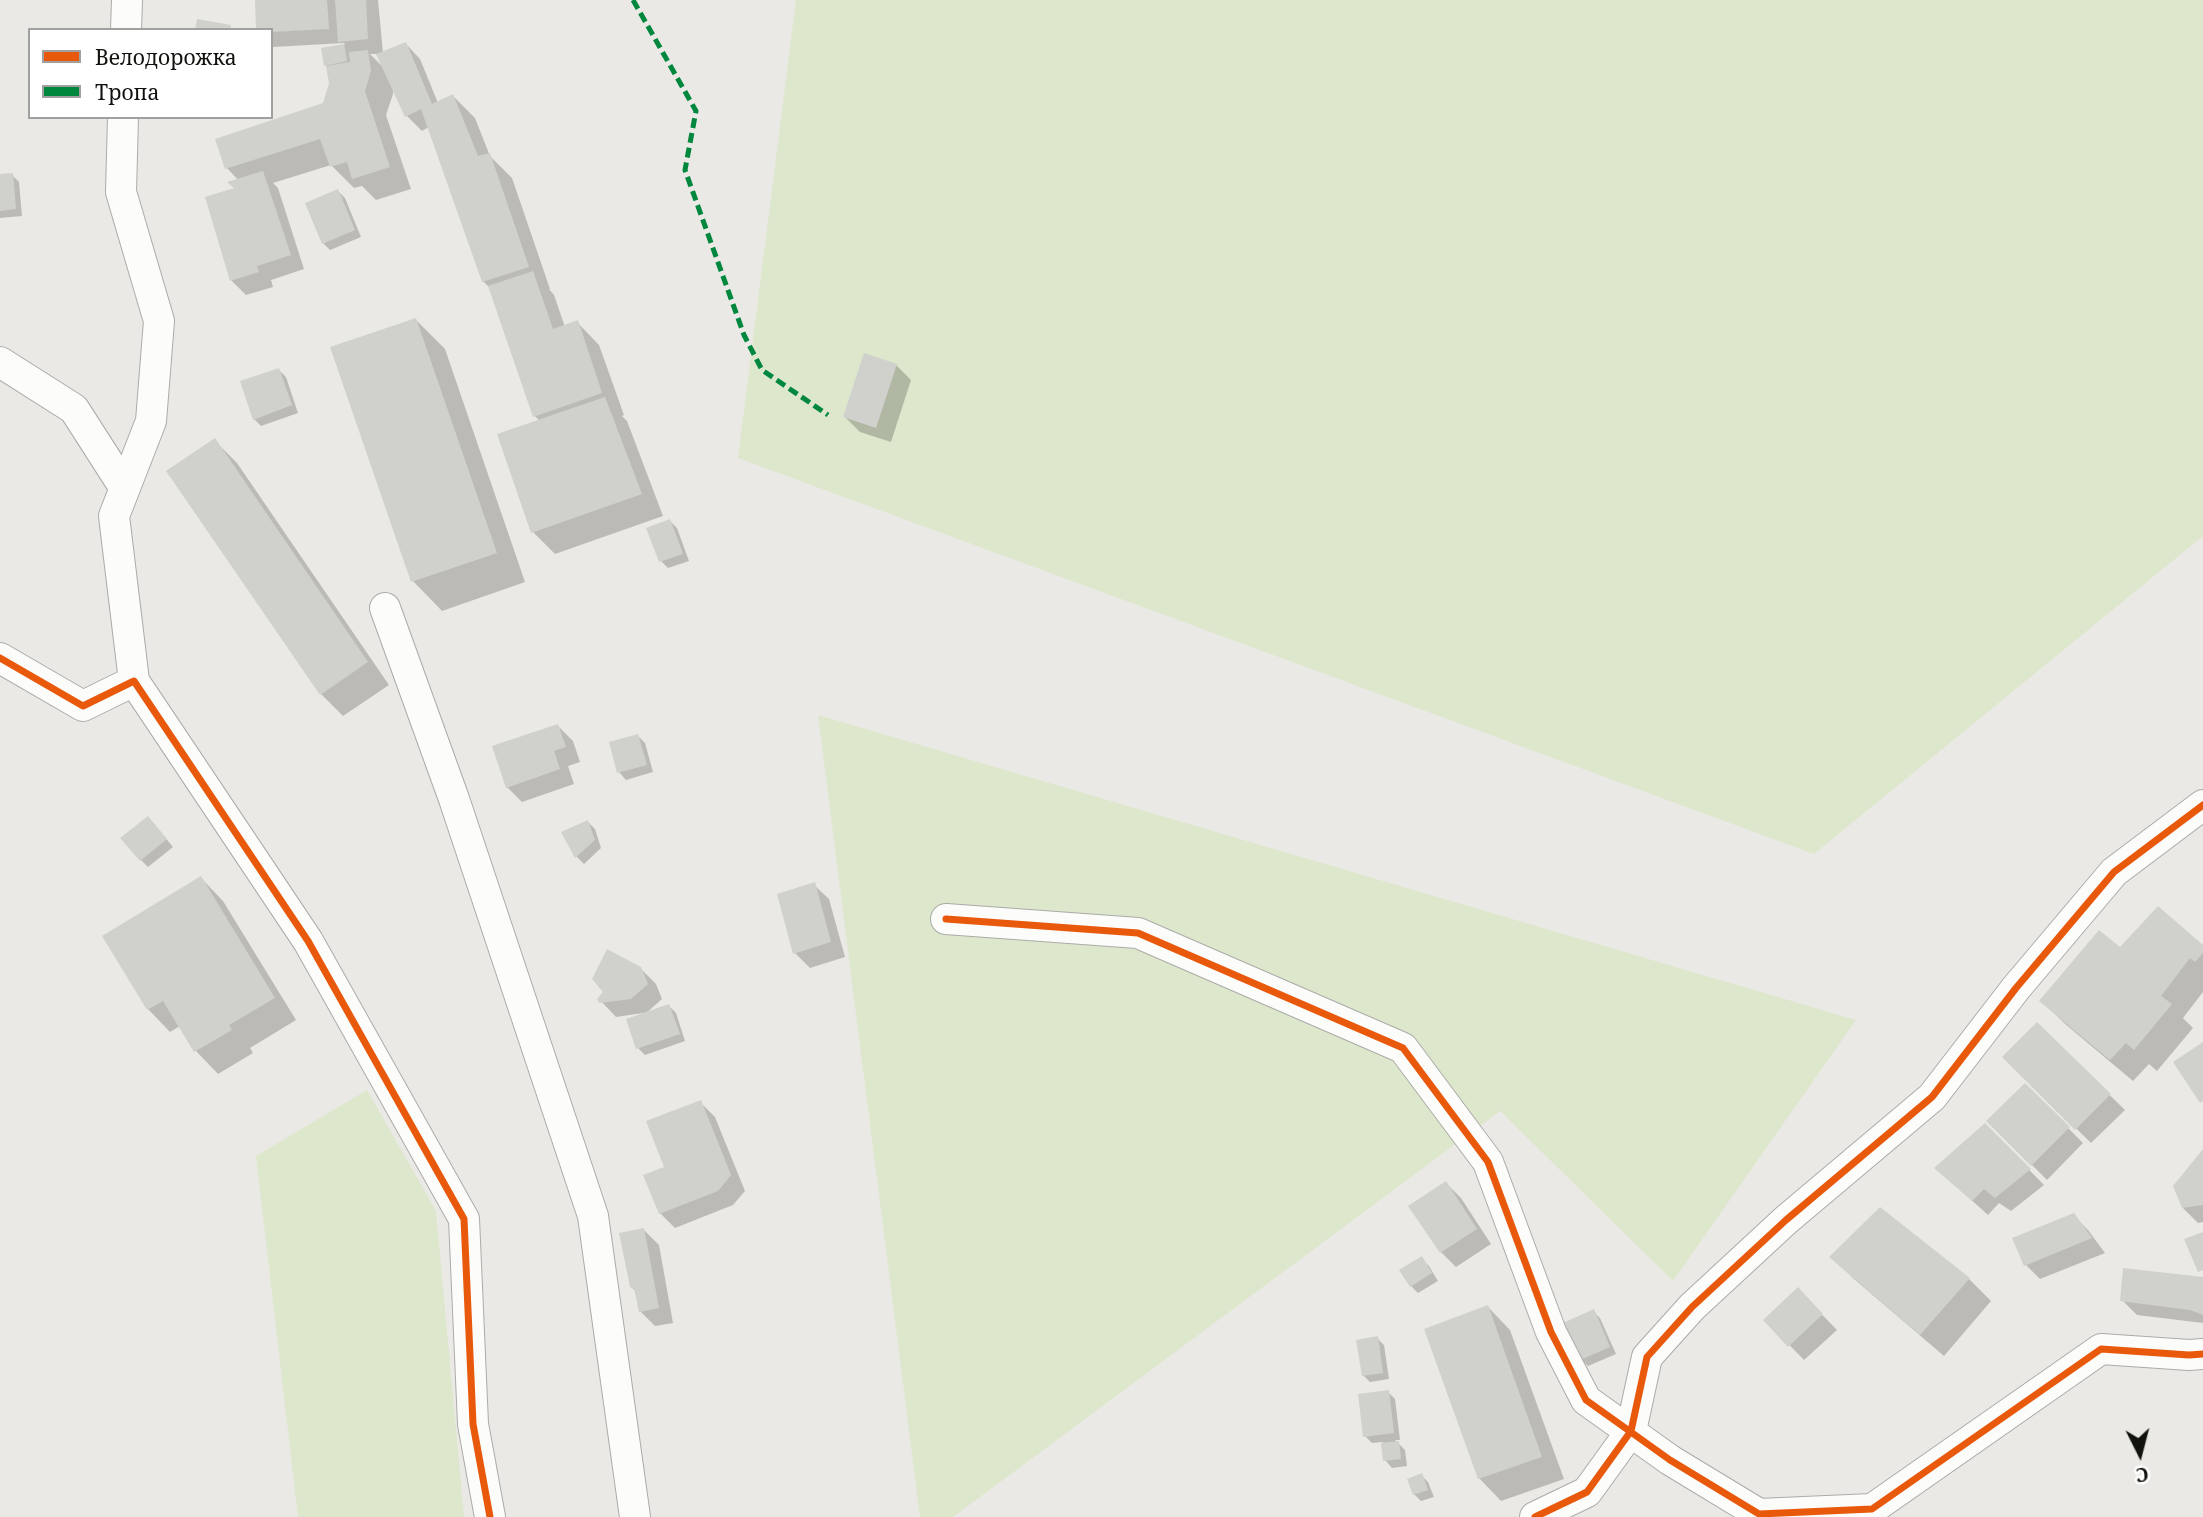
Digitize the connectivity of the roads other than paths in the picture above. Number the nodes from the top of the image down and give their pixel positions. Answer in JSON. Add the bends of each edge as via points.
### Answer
{"nodes":[{"id":1,"x":127,"y":0,"type":"edge"},
{"id":2,"x":126,"y":28,"type":"edge"},
{"id":3,"x":123,"y":119,"type":"edge"},
{"id":4,"x":0,"y":362,"type":"edge"},
{"id":5,"x":124,"y":487,"type":"junction"},
{"id":6,"x":385,"y":608,"type":"dead end"},
{"id":7,"x":0,"y":658,"type":"edge"},
{"id":8,"x":135,"y":681,"type":"junction"},
{"id":9,"x":2203,"y":805,"type":"edge"},
{"id":10,"x":946,"y":919,"type":"dead end"},
{"id":11,"x":2203,"y":1354,"type":"edge"},
{"id":12,"x":1631,"y":1431,"type":"junction"},
{"id":13,"x":490,"y":1517,"type":"edge"},
{"id":14,"x":635,"y":1517,"type":"edge"},
{"id":15,"x":1535,"y":1517,"type":"edge"}],
"edges":[{"from":1,"to":2,"type":"street"},
{"from":3,"to":5,"type":"street","via":[[121,192],[159,321],[151,421]]},
{"from":4,"to":5,"type":"street","via":[[74,409]]},
{"from":5,"to":8,"type":"street","via":[[114,516]]},
{"from":6,"to":14,"type":"street","via":[[593,1216]]},
{"from":7,"to":8,"type":"street","via":[[83,706]]},
{"from":8,"to":13,"type":"street","via":[[308,941],[464,1219],[473,1424]]},
{"from":9,"to":12,"type":"street","via":[[2115,872],[1931,1097],[1692,1307],[1647,1357]]},
{"from":10,"to":12,"type":"street","via":[[1138,933],[1403,1048],[1488,1162],[1551,1332],[1586,1400]]},
{"from":11,"to":12,"type":"street","via":[[2101,1349],[1872,1509],[1759,1514]]},
{"from":12,"to":15,"type":"street","via":[[1587,1492]]}]}
